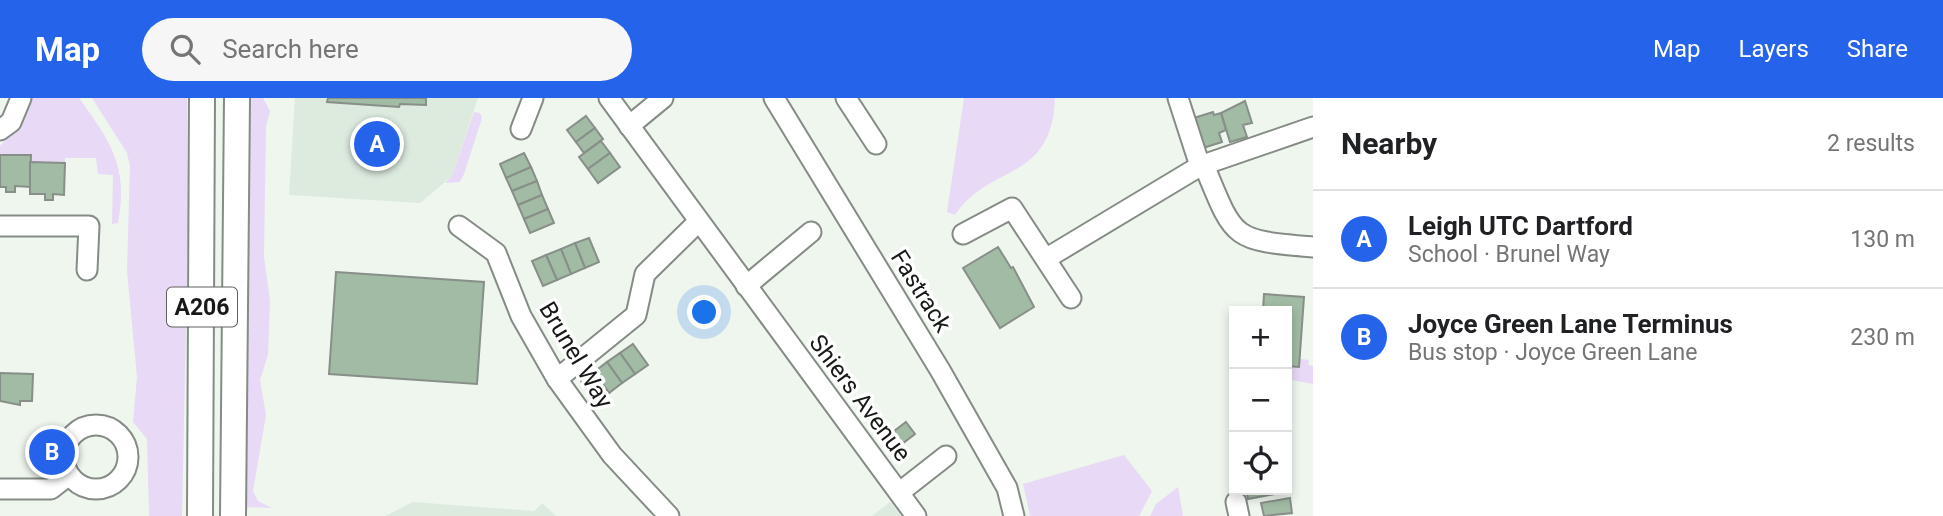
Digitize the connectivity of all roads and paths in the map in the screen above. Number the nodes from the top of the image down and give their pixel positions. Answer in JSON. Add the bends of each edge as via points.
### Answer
{"nodes":[{"id":1,"x":21,"y":98,"type":"edge"},
{"id":2,"x":202,"y":98,"type":"edge"},
{"id":3,"x":237,"y":98,"type":"edge"},
{"id":4,"x":533,"y":98,"type":"edge"},
{"id":5,"x":609,"y":98,"type":"edge"},
{"id":6,"x":663,"y":98,"type":"edge"},
{"id":7,"x":774,"y":98,"type":"edge"},
{"id":8,"x":846,"y":98,"type":"edge"},
{"id":9,"x":1178,"y":98,"type":"edge"},
{"id":10,"x":629,"y":126,"type":"junction"},
{"id":11,"x":1313,"y":127,"type":"edge"},
{"id":12,"x":521,"y":129,"type":"dead end"},
{"id":13,"x":0,"y":130,"type":"edge"},
{"id":14,"x":876,"y":144,"type":"dead end"},
{"id":15,"x":1202,"y":166,"type":"junction"},
{"id":16,"x":698,"y":222,"type":"junction"},
{"id":17,"x":0,"y":226,"type":"edge"},
{"id":18,"x":459,"y":226,"type":"dead end"},
{"id":19,"x":811,"y":232,"type":"dead end"},
{"id":20,"x":963,"y":233,"type":"dead end"},
{"id":21,"x":1313,"y":247,"type":"edge"},
{"id":22,"x":1047,"y":258,"type":"junction"},
{"id":23,"x":87,"y":270,"type":"dead end"},
{"id":24,"x":746,"y":286,"type":"junction"},
{"id":25,"x":1071,"y":298,"type":"dead end"},
{"id":26,"x":557,"y":379,"type":"junction"},
{"id":27,"x":946,"y":456,"type":"dead end"},
{"id":28,"x":69,"y":475,"type":"dead end"},
{"id":29,"x":0,"y":489,"type":"edge"},
{"id":30,"x":900,"y":492,"type":"junction"},
{"id":31,"x":664,"y":514,"type":"edge"},
{"id":32,"x":200,"y":516,"type":"edge"},
{"id":33,"x":233,"y":516,"type":"edge"},
{"id":34,"x":916,"y":516,"type":"edge"},
{"id":35,"x":1014,"y":516,"type":"edge"}],
"edges":[{"from":1,"to":13,"type":"street","via":[[11,122]]},
{"from":2,"to":32,"type":"main road","number":"A206"},
{"from":3,"to":33,"type":"main road","number":"A206"},
{"from":4,"to":12,"type":"street"},
{"from":5,"to":10,"type":"street","name":"Shiers Avenue"},
{"from":6,"to":10,"type":"street"},
{"from":7,"to":35,"type":"street","name":"Fastrack","via":[[940,370],[1007,488]]},
{"from":8,"to":14,"type":"street"},
{"from":9,"to":15,"type":"street"},
{"from":10,"to":16,"type":"street","name":"Shiers Avenue"},
{"from":11,"to":15,"type":"street"},
{"from":15,"to":21,"type":"street","via":[[1223,212],[1243,236],[1263,243]]},
{"from":15,"to":22,"type":"street"},
{"from":16,"to":24,"type":"street","name":"Shiers Avenue"},
{"from":16,"to":26,"type":"street","via":[[645,274],[636,314]]},
{"from":17,"to":23,"type":"street","via":[[89,226]]},
{"from":18,"to":26,"type":"street","name":"Brunel Way","via":[[496,253],[521,316]]},
{"from":19,"to":24,"type":"street"},
{"from":20,"to":22,"type":"street","via":[[1012,208]]},
{"from":22,"to":25,"type":"street"},
{"from":24,"to":30,"type":"street","name":"Shiers Avenue"},
{"from":26,"to":31,"type":"street","name":"Brunel Way","via":[[612,455]]},
{"from":27,"to":30,"type":"street","name":"Shiers Avenue"},
{"from":28,"to":29,"type":"street","via":[[51,489]]},
{"from":30,"to":34,"type":"street"}]}
